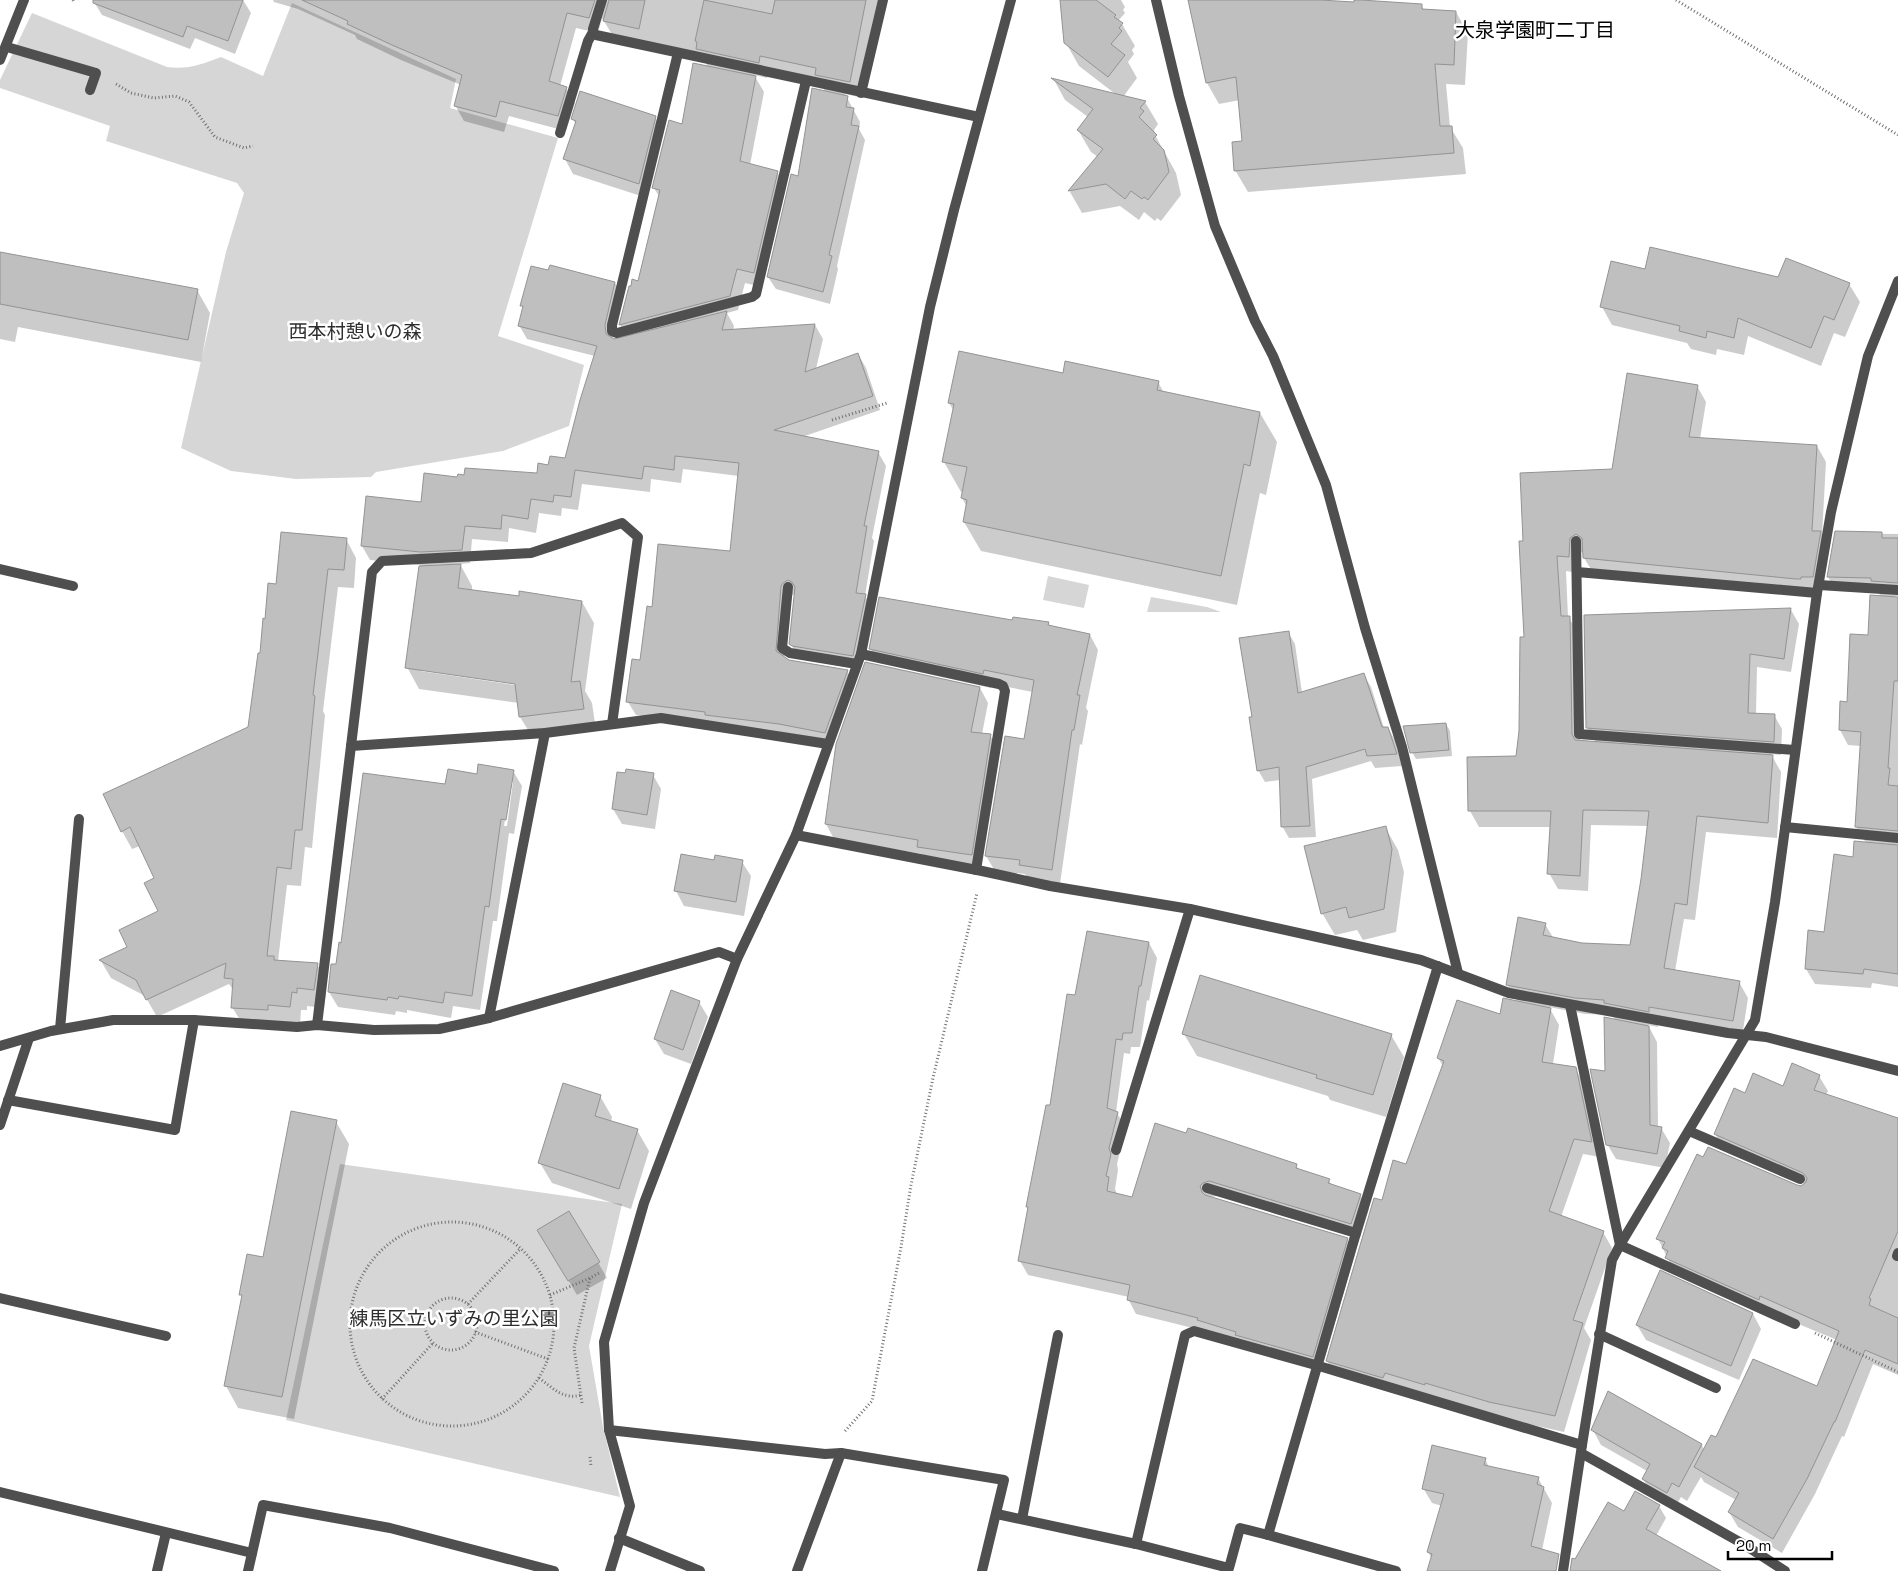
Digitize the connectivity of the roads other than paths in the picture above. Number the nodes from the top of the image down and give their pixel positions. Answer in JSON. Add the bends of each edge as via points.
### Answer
{"nodes":[{"id":1,"x":24,"y":0,"type":"edge"},
{"id":2,"x":602,"y":0,"type":"edge"},
{"id":3,"x":883,"y":0,"type":"edge"},
{"id":4,"x":1011,"y":0,"type":"edge"},
{"id":5,"x":1156,"y":0,"type":"edge"},
{"id":6,"x":593,"y":32,"type":"junction"},
{"id":7,"x":7,"y":47,"type":"junction"},
{"id":8,"x":678,"y":53,"type":"junction"},
{"id":9,"x":0,"y":60,"type":"edge"},
{"id":10,"x":806,"y":81,"type":"junction"},
{"id":11,"x":90,"y":90,"type":"dead end"},
{"id":12,"x":861,"y":93,"type":"junction"},
{"id":13,"x":979,"y":117,"type":"junction"},
{"id":14,"x":560,"y":133,"type":"dead end"},
{"id":15,"x":1898,"y":281,"type":"edge"},
{"id":16,"x":1576,"y":541,"type":"dead end"},
{"id":17,"x":0,"y":569,"type":"edge"},
{"id":18,"x":1577,"y":572,"type":"junction"},
{"id":19,"x":73,"y":586,"type":"dead end"},
{"id":20,"x":788,"y":587,"type":"dead end"},
{"id":21,"x":1818,"y":589,"type":"junction"},
{"id":22,"x":1898,"y":590,"type":"edge"},
{"id":23,"x":861,"y":654,"type":"junction"},
{"id":24,"x":857,"y":664,"type":"junction"},
{"id":25,"x":612,"y":724,"type":"junction"},
{"id":26,"x":545,"y":733,"type":"junction"},
{"id":27,"x":828,"y":744,"type":"junction"},
{"id":28,"x":351,"y":746,"type":"junction"},
{"id":29,"x":1795,"y":750,"type":"junction"},
{"id":30,"x":79,"y":819,"type":"dead end"},
{"id":31,"x":1785,"y":827,"type":"junction"},
{"id":32,"x":796,"y":835,"type":"junction"},
{"id":33,"x":1898,"y":838,"type":"edge"},
{"id":34,"x":979,"y":870,"type":"junction"},
{"id":35,"x":1190,"y":909,"type":"junction"},
{"id":36,"x":737,"y":959,"type":"junction"},
{"id":37,"x":1438,"y":966,"type":"junction"},
{"id":38,"x":1458,"y":973,"type":"junction"},
{"id":39,"x":1570,"y":1005,"type":"junction"},
{"id":40,"x":489,"y":1018,"type":"junction"},
{"id":41,"x":194,"y":1020,"type":"junction"},
{"id":42,"x":317,"y":1025,"type":"junction"},
{"id":43,"x":60,"y":1029,"type":"junction"},
{"id":44,"x":1746,"y":1035,"type":"junction"},
{"id":45,"x":29,"y":1038,"type":"junction"},
{"id":46,"x":0,"y":1046,"type":"edge"},
{"id":47,"x":1898,"y":1071,"type":"edge"},
{"id":48,"x":8,"y":1100,"type":"junction"},
{"id":49,"x":0,"y":1125,"type":"edge"},
{"id":50,"x":1689,"y":1131,"type":"junction"},
{"id":51,"x":1116,"y":1150,"type":"dead end"},
{"id":52,"x":1800,"y":1179,"type":"dead end"},
{"id":53,"x":1207,"y":1188,"type":"dead end"},
{"id":54,"x":1356,"y":1233,"type":"junction"},
{"id":55,"x":1620,"y":1245,"type":"junction"},
{"id":56,"x":0,"y":1298,"type":"edge"},
{"id":57,"x":1796,"y":1324,"type":"road end"},
{"id":58,"x":1599,"y":1334,"type":"junction"},
{"id":59,"x":1058,"y":1335,"type":"dead end"},
{"id":60,"x":166,"y":1336,"type":"dead end"},
{"id":61,"x":1319,"y":1366,"type":"junction"},
{"id":62,"x":1716,"y":1388,"type":"dead end"},
{"id":63,"x":609,"y":1430,"type":"junction"},
{"id":64,"x":1581,"y":1449,"type":"junction"},
{"id":65,"x":841,"y":1453,"type":"junction"},
{"id":66,"x":0,"y":1492,"type":"edge"},
{"id":67,"x":997,"y":1514,"type":"junction"},
{"id":68,"x":1022,"y":1519,"type":"junction"},
{"id":69,"x":166,"y":1533,"type":"junction"},
{"id":70,"x":1268,"y":1535,"type":"junction"},
{"id":71,"x":619,"y":1538,"type":"junction"},
{"id":72,"x":1136,"y":1544,"type":"junction"},
{"id":73,"x":252,"y":1554,"type":"junction"},
{"id":74,"x":157,"y":1571,"type":"edge"},
{"id":75,"x":248,"y":1571,"type":"edge"},
{"id":76,"x":554,"y":1571,"type":"edge"},
{"id":77,"x":610,"y":1571,"type":"edge"},
{"id":78,"x":700,"y":1571,"type":"edge"},
{"id":79,"x":797,"y":1571,"type":"edge"},
{"id":80,"x":982,"y":1571,"type":"edge"},
{"id":81,"x":1396,"y":1571,"type":"edge"},
{"id":82,"x":1563,"y":1571,"type":"edge"},
{"id":83,"x":1784,"y":1571,"type":"edge"}],
"edges":[{"from":1,"to":7,"type":"street"},
{"from":2,"to":6,"type":"street"},
{"from":3,"to":12,"type":"street"},
{"from":4,"to":13,"type":"street"},
{"from":5,"to":38,"type":"street","via":[[1215,226],[1326,485],[1402,747]]},
{"from":6,"to":8,"type":"street"},
{"from":6,"to":14,"type":"street"},
{"from":7,"to":9,"type":"street"},
{"from":7,"to":11,"type":"street","via":[[96,73]]},
{"from":8,"to":10,"type":"street"},
{"from":8,"to":10,"type":"street","via":[[612,325],[612,331],[617,333],[756,294]]},
{"from":10,"to":12,"type":"street"},
{"from":12,"to":13,"type":"street"},
{"from":13,"to":23,"type":"street","via":[[930,307]]},
{"from":15,"to":21,"type":"street","via":[[1868,356],[1831,512]]},
{"from":16,"to":18,"type":"street"},
{"from":17,"to":19,"type":"street"},
{"from":18,"to":21,"type":"street"},
{"from":18,"to":29,"type":"street","via":[[1579,734]]},
{"from":20,"to":24,"type":"street","via":[[782,648],[790,653]]},
{"from":21,"to":22,"type":"street"},
{"from":21,"to":29,"type":"street"},
{"from":23,"to":24,"type":"street"},
{"from":23,"to":34,"type":"street","via":[[1003,686],[1005,691]]},
{"from":24,"to":27,"type":"street"},
{"from":25,"to":26,"type":"street"},
{"from":25,"to":27,"type":"street","via":[[661,718]]},
{"from":25,"to":28,"type":"street","via":[[638,537],[622,523],[531,553],[382,561],[372,572]]},
{"from":26,"to":28,"type":"street"},
{"from":26,"to":40,"type":"street"},
{"from":27,"to":32,"type":"street"},
{"from":28,"to":42,"type":"street"},
{"from":29,"to":31,"type":"street"},
{"from":30,"to":43,"type":"street"},
{"from":31,"to":33,"type":"street"},
{"from":31,"to":44,"type":"street","via":[[1755,1020]]},
{"from":32,"to":34,"type":"street"},
{"from":32,"to":36,"type":"street"},
{"from":34,"to":35,"type":"street","via":[[1050,886]]},
{"from":35,"to":37,"type":"street"},
{"from":35,"to":51,"type":"street"},
{"from":36,"to":40,"type":"street","via":[[719,952]]},
{"from":36,"to":63,"type":"street","via":[[644,1203],[604,1342]]},
{"from":37,"to":38,"type":"street"},
{"from":37,"to":54,"type":"street"},
{"from":38,"to":39,"type":"street","via":[[1509,993]]},
{"from":39,"to":44,"type":"street"},
{"from":39,"to":55,"type":"street"},
{"from":40,"to":42,"type":"street","via":[[439,1029],[374,1030]]},
{"from":41,"to":42,"type":"street","via":[[297,1027]]},
{"from":41,"to":43,"type":"street","via":[[114,1020]]},
{"from":41,"to":48,"type":"street","via":[[175,1130]]},
{"from":43,"to":45,"type":"street"},
{"from":44,"to":47,"type":"street"},
{"from":44,"to":50,"type":"street"},
{"from":45,"to":46,"type":"street"},
{"from":45,"to":48,"type":"street"},
{"from":48,"to":49,"type":"street"},
{"from":50,"to":52,"type":"street"},
{"from":50,"to":55,"type":"street"},
{"from":53,"to":54,"type":"street"},
{"from":54,"to":61,"type":"street"},
{"from":55,"to":57,"type":"street"},
{"from":55,"to":58,"type":"street","via":[[1612,1260]]},
{"from":56,"to":60,"type":"street"},
{"from":58,"to":62,"type":"street"},
{"from":58,"to":64,"type":"street"},
{"from":59,"to":68,"type":"street"},
{"from":61,"to":64,"type":"street"},
{"from":61,"to":70,"type":"street"},
{"from":61,"to":72,"type":"street","via":[[1194,1331],[1185,1335]]},
{"from":63,"to":65,"type":"street","via":[[825,1454]]},
{"from":63,"to":71,"type":"street","via":[[630,1506]]},
{"from":64,"to":82,"type":"street"},
{"from":64,"to":83,"type":"street"},
{"from":65,"to":67,"type":"street","via":[[1004,1480]]},
{"from":65,"to":79,"type":"street"},
{"from":66,"to":69,"type":"street"},
{"from":67,"to":68,"type":"street"},
{"from":67,"to":80,"type":"street"},
{"from":68,"to":72,"type":"street"},
{"from":69,"to":73,"type":"street"},
{"from":69,"to":74,"type":"street"},
{"from":70,"to":72,"type":"street","via":[[1240,1528],[1229,1568]]},
{"from":70,"to":81,"type":"street"},
{"from":71,"to":77,"type":"street"},
{"from":71,"to":78,"type":"street"},
{"from":73,"to":75,"type":"street"},
{"from":73,"to":76,"type":"street","via":[[263,1505],[390,1528]]}]}
